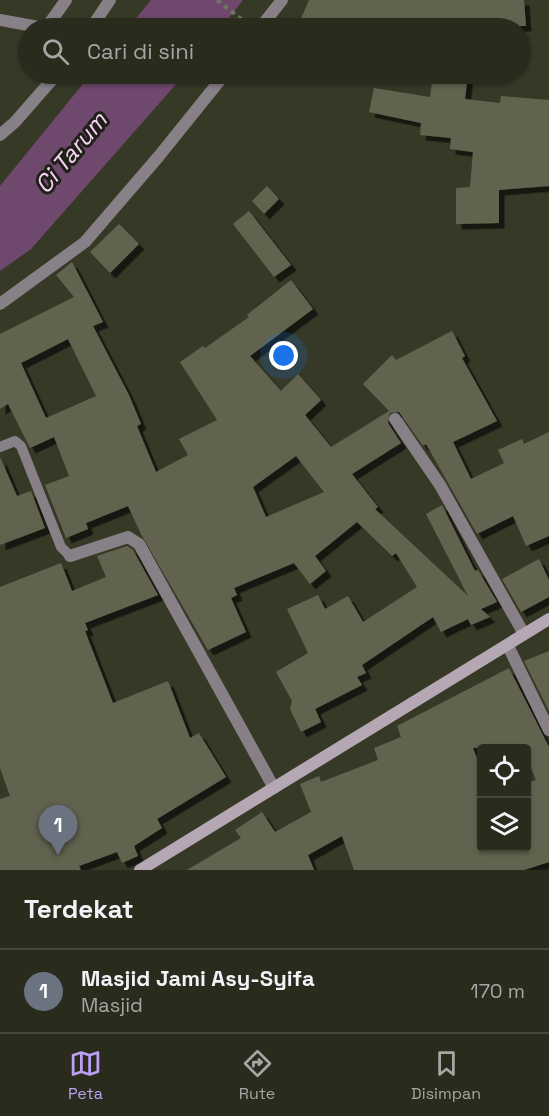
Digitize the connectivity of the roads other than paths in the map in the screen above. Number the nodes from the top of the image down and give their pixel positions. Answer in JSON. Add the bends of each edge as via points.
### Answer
{"nodes":[{"id":1,"x":66,"y":0,"type":"edge"},
{"id":2,"x":110,"y":0,"type":"edge"},
{"id":3,"x":282,"y":0,"type":"edge"},
{"id":4,"x":52,"y":18,"type":"edge"},
{"id":5,"x":98,"y":18,"type":"edge"},
{"id":6,"x":268,"y":18,"type":"edge"},
{"id":7,"x":0,"y":20,"type":"edge"},
{"id":8,"x":18,"y":23,"type":"edge"},
{"id":9,"x":48,"y":84,"type":"edge"},
{"id":10,"x":217,"y":84,"type":"edge"},
{"id":11,"x":0,"y":135,"type":"edge"},
{"id":12,"x":0,"y":304,"type":"edge"},
{"id":13,"x":395,"y":419,"type":"dead end"},
{"id":14,"x":0,"y":447,"type":"edge"},
{"id":15,"x":70,"y":556,"type":"joint"},
{"id":16,"x":549,"y":619,"type":"edge"},
{"id":17,"x":524,"y":634,"type":"junction"},
{"id":18,"x":508,"y":646,"type":"junction"},
{"id":19,"x":549,"y":730,"type":"edge"},
{"id":20,"x":274,"y":788,"type":"junction"},
{"id":21,"x":140,"y":870,"type":"edge"}],
"edges":[{"from":1,"to":4,"type":"street"},
{"from":2,"to":5,"type":"street"},
{"from":3,"to":6,"type":"street"},
{"from":7,"to":8,"type":"street"},
{"from":9,"to":11,"type":"street"},
{"from":10,"to":12,"type":"street","via":[[86,242]]},
{"from":13,"to":17,"type":"street","via":[[440,485]]},
{"from":14,"to":15,"type":"lane","via":[[15,441],[21,446],[61,547]]},
{"from":15,"to":20,"type":"street","via":[[128,537],[139,544]]},
{"from":16,"to":17,"type":"street"},
{"from":17,"to":18,"type":"street"},
{"from":18,"to":19,"type":"street"},
{"from":18,"to":20,"type":"street"},
{"from":20,"to":21,"type":"street"}]}
